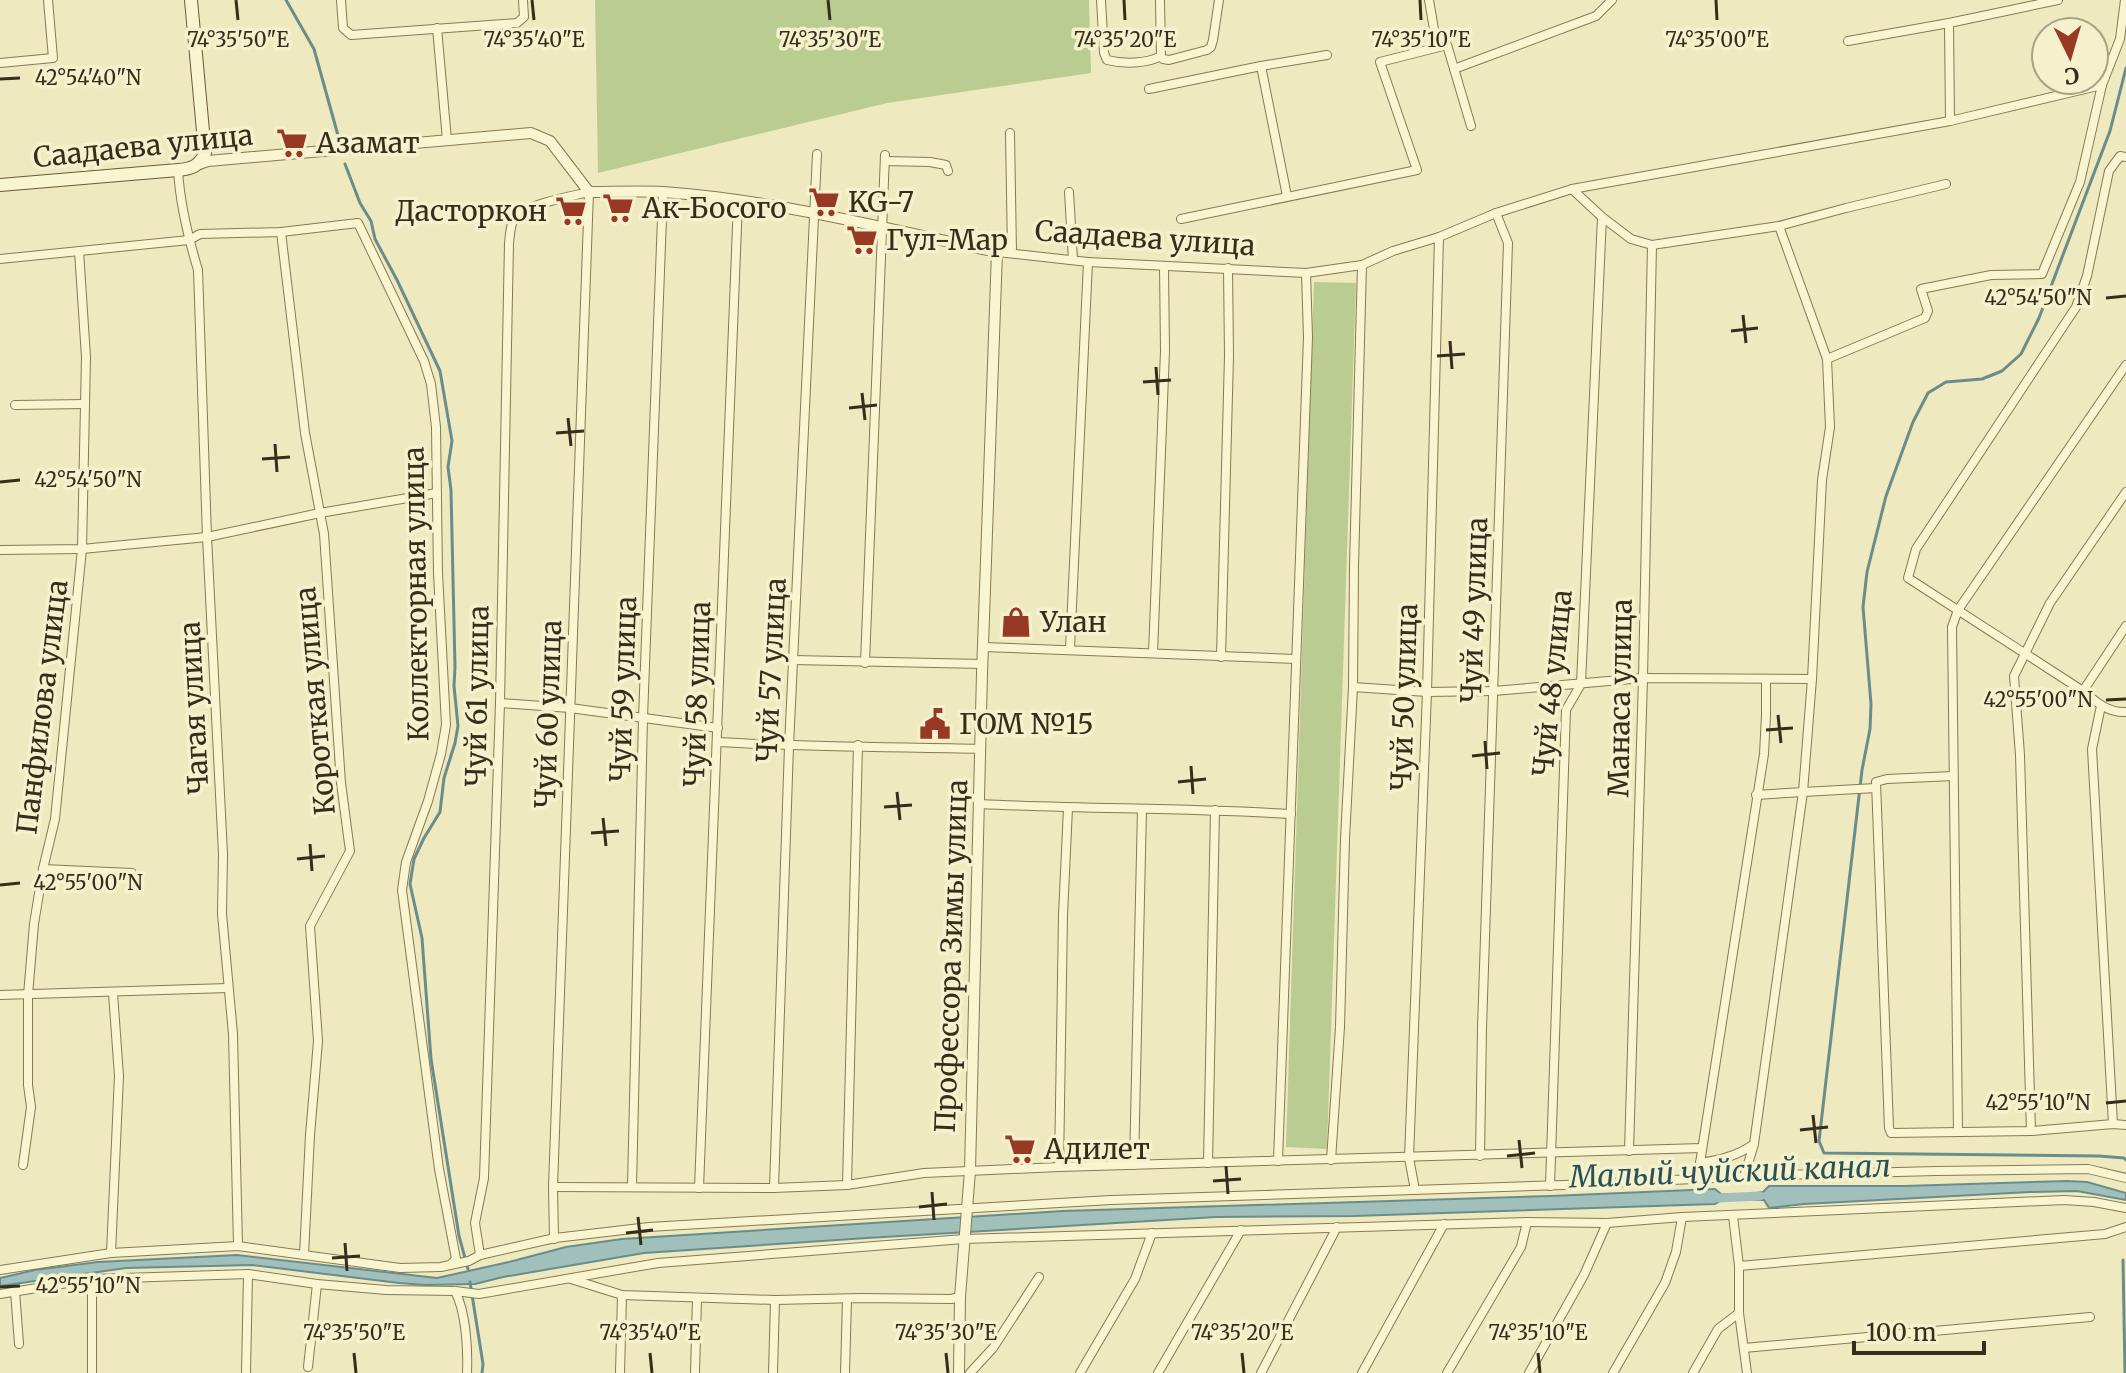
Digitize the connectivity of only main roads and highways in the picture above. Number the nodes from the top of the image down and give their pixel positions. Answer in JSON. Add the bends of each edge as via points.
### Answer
{"nodes":[{"id":1,"x":191,"y":0,"type":"edge"},
{"id":2,"x":0,"y":185,"type":"edge"}],
"edges":[{"from":1,"to":2,"type":"main road","name":"Саадаева улица","via":[[205,153],[196,165]]}]}
